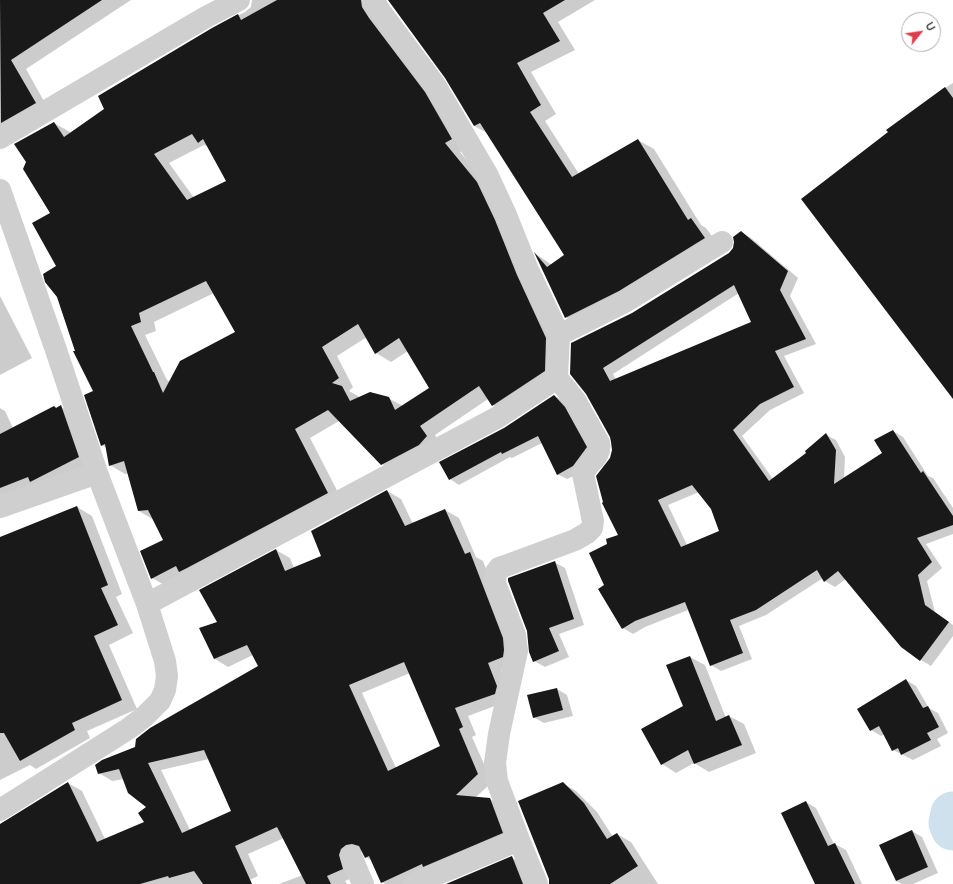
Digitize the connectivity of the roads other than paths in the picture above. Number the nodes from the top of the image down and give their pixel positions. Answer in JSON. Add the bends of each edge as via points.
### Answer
{"nodes":[{"id":1,"x":239,"y":0,"type":"edge"},
{"id":2,"x":373,"y":0,"type":"edge"},
{"id":3,"x":0,"y":138,"type":"edge"},
{"id":4,"x":0,"y":190,"type":"edge"},
{"id":5,"x":722,"y":242,"type":"dead end"},
{"id":6,"x":560,"y":335,"type":"junction"},
{"id":7,"x":557,"y":378,"type":"junction"},
{"id":8,"x":97,"y":473,"type":"junction"},
{"id":9,"x":0,"y":507,"type":"edge"},
{"id":10,"x":147,"y":604,"type":"junction"},
{"id":11,"x":0,"y":810,"type":"edge"},
{"id":12,"x":519,"y":840,"type":"junction"},
{"id":13,"x":351,"y":856,"type":"dead end"},
{"id":14,"x":363,"y":884,"type":"edge"},
{"id":15,"x":414,"y":884,"type":"edge"},
{"id":16,"x":537,"y":884,"type":"edge"}],
"edges":[{"from":1,"to":3,"type":"street"},
{"from":2,"to":6,"type":"street","via":[[435,85],[487,174],[528,270]]},
{"from":4,"to":8,"type":"street"},
{"from":5,"to":6,"type":"street","via":[[624,302]]},
{"from":6,"to":7,"type":"street"},
{"from":7,"to":10,"type":"street","via":[[498,417]]},
{"from":7,"to":12,"type":"street","via":[[575,400],[600,449],[583,474],[593,521],[592,528],[575,540],[499,568],[496,572],[495,583],[515,635],[517,651],[495,763],[497,781]]},
{"from":8,"to":9,"type":"street"},
{"from":8,"to":10,"type":"street"},
{"from":10,"to":11,"type":"street","via":[[165,661],[167,676],[160,701],[128,729]]},
{"from":12,"to":15,"type":"street"},
{"from":12,"to":16,"type":"street"},
{"from":13,"to":14,"type":"street"}]}
